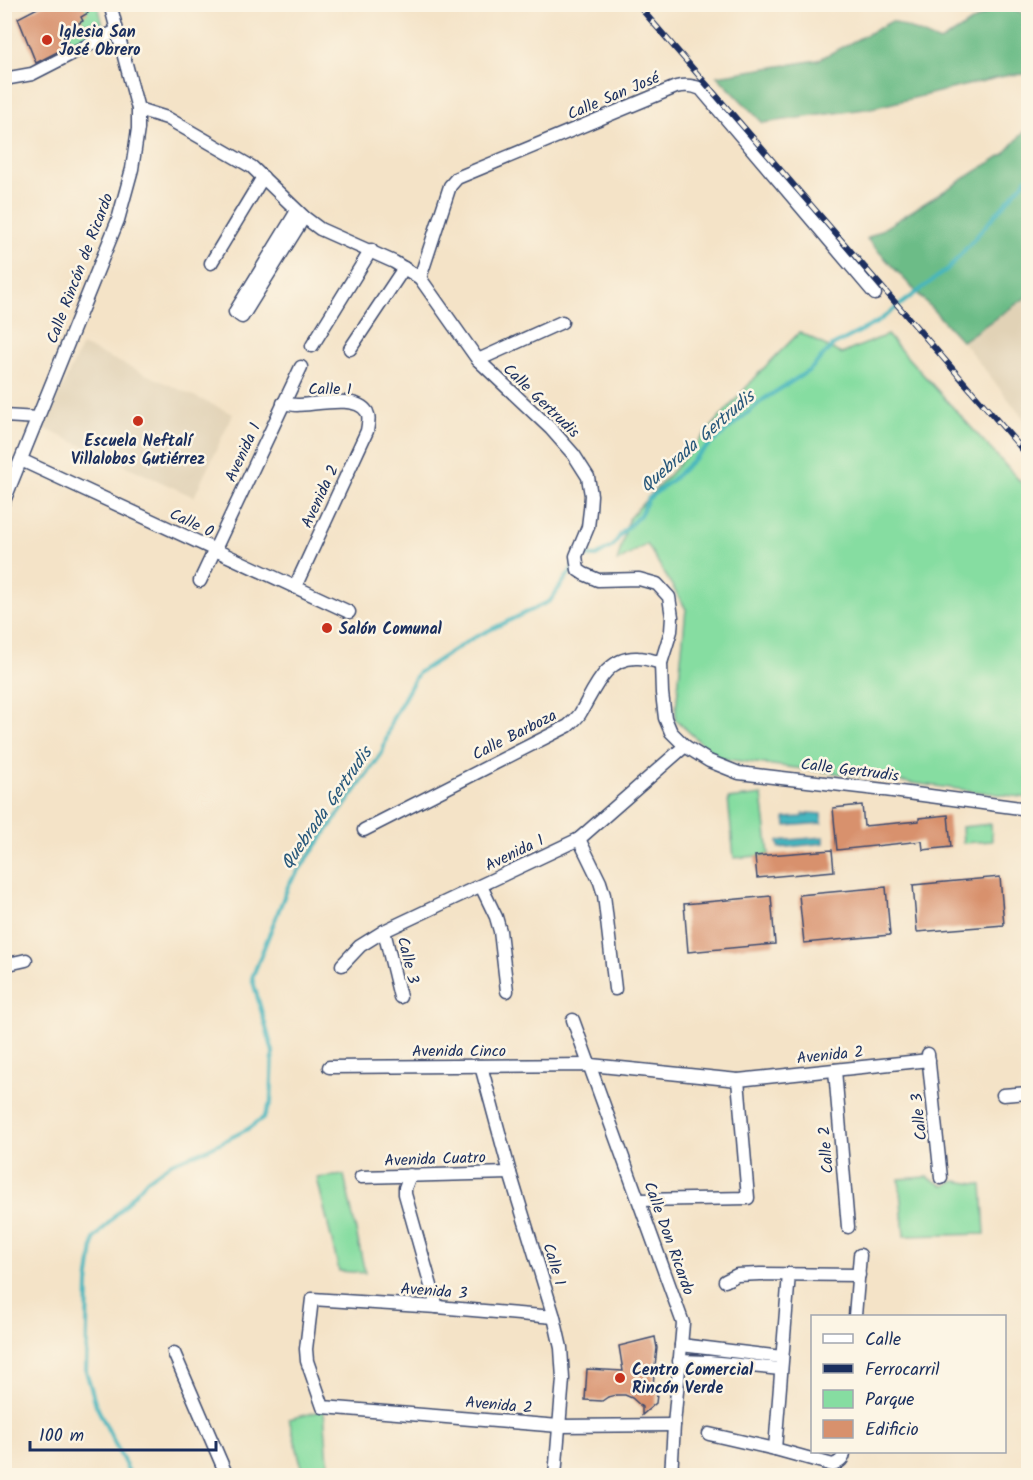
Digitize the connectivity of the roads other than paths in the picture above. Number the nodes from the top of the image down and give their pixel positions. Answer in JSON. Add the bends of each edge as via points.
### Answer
{"nodes":[{"id":1,"x":110,"y":4,"type":"edge"},
{"id":2,"x":116,"y":31,"type":"junction"},
{"id":3,"x":4,"y":79,"type":"edge"},
{"id":4,"x":138,"y":109,"type":"junction"},
{"id":5,"x":263,"y":177,"type":"junction"},
{"id":6,"x":301,"y":214,"type":"junction"},
{"id":7,"x":370,"y":250,"type":"junction"},
{"id":8,"x":211,"y":263,"type":"dead end"},
{"id":9,"x":404,"y":268,"type":"junction"},
{"id":10,"x":420,"y":278,"type":"junction"},
{"id":11,"x":875,"y":294,"type":"dead end"},
{"id":12,"x":562,"y":322,"type":"dead end"},
{"id":13,"x":312,"y":346,"type":"dead end"},
{"id":14,"x":350,"y":349,"type":"dead end"},
{"id":15,"x":478,"y":360,"type":"junction"},
{"id":16,"x":301,"y":368,"type":"dead end"},
{"id":17,"x":283,"y":403,"type":"junction"},
{"id":18,"x":4,"y":416,"type":"edge"},
{"id":19,"x":38,"y":418,"type":"junction"},
{"id":20,"x":369,"y":418,"type":"joint"},
{"id":21,"x":21,"y":460,"type":"junction"},
{"id":22,"x":4,"y":501,"type":"edge"},
{"id":23,"x":214,"y":550,"type":"junction"},
{"id":24,"x":200,"y":581,"type":"dead end"},
{"id":25,"x":295,"y":587,"type":"junction"},
{"id":26,"x":349,"y":612,"type":"dead end"},
{"id":27,"x":661,"y":663,"type":"junction"},
{"id":28,"x":685,"y":746,"type":"junction"},
{"id":29,"x":1029,"y":810,"type":"edge"},
{"id":30,"x":364,"y":830,"type":"dead end"},
{"id":31,"x":579,"y":839,"type":"junction"},
{"id":32,"x":481,"y":886,"type":"junction"},
{"id":33,"x":384,"y":931,"type":"junction"},
{"id":34,"x":26,"y":960,"type":"dead end"},
{"id":35,"x":4,"y":965,"type":"edge"},
{"id":36,"x":342,"y":965,"type":"dead end"},
{"id":37,"x":615,"y":989,"type":"dead end"},
{"id":38,"x":507,"y":991,"type":"dead end"},
{"id":39,"x":400,"y":997,"type":"dead end"},
{"id":40,"x":573,"y":1020,"type":"dead end"},
{"id":41,"x":928,"y":1057,"type":"joint"},
{"id":42,"x":591,"y":1065,"type":"junction"},
{"id":43,"x":481,"y":1066,"type":"junction"},
{"id":44,"x":328,"y":1067,"type":"dead end"},
{"id":45,"x":835,"y":1070,"type":"junction"},
{"id":46,"x":738,"y":1080,"type":"junction"},
{"id":47,"x":1029,"y":1093,"type":"edge"},
{"id":48,"x":1003,"y":1095,"type":"dead end"},
{"id":49,"x":510,"y":1173,"type":"junction"},
{"id":50,"x":410,"y":1175,"type":"junction"},
{"id":51,"x":361,"y":1177,"type":"dead end"},
{"id":52,"x":941,"y":1178,"type":"dead end"},
{"id":53,"x":639,"y":1200,"type":"junction"},
{"id":54,"x":848,"y":1227,"type":"dead end"},
{"id":55,"x":860,"y":1255,"type":"dead end"},
{"id":56,"x":789,"y":1274,"type":"junction"},
{"id":57,"x":859,"y":1275,"type":"junction"},
{"id":58,"x":726,"y":1281,"type":"dead end"},
{"id":59,"x":437,"y":1307,"type":"junction"},
{"id":60,"x":855,"y":1315,"type":"edge"},
{"id":61,"x":554,"y":1317,"type":"junction"},
{"id":62,"x":681,"y":1345,"type":"junction"},
{"id":63,"x":174,"y":1353,"type":"dead end"},
{"id":64,"x":679,"y":1361,"type":"junction"},
{"id":65,"x":782,"y":1363,"type":"junction"},
{"id":66,"x":323,"y":1407,"type":"joint"},
{"id":67,"x":674,"y":1425,"type":"junction"},
{"id":68,"x":559,"y":1426,"type":"junction"},
{"id":69,"x":709,"y":1434,"type":"dead end"},
{"id":70,"x":775,"y":1449,"type":"junction"},
{"id":71,"x":844,"y":1453,"type":"edge"},
{"id":72,"x":227,"y":1476,"type":"edge"},
{"id":73,"x":555,"y":1476,"type":"edge"},
{"id":74,"x":671,"y":1476,"type":"edge"}],
"edges":[{"from":1,"to":2,"type":"street","name":"Calle Rincón de Ricardo"},
{"from":2,"to":3,"type":"street","via":[[32,74]]},
{"from":2,"to":4,"type":"street","name":"Calle Rincón de Ricardo"},
{"from":4,"to":5,"type":"street","name":"Calle Gertrudis","via":[[167,118]]},
{"from":4,"to":19,"type":"street","name":"Calle Rincón de Ricardo","via":[[136,151],[118,220]]},
{"from":5,"to":6,"type":"street","name":"Calle Gertrudis"},
{"from":5,"to":8,"type":"street"},
{"from":6,"to":6,"type":"street","via":[[235,312],[242,317]]},
{"from":6,"to":7,"type":"street","name":"Calle Gertrudis","via":[[320,229]]},
{"from":7,"to":9,"type":"street","name":"Calle Gertrudis"},
{"from":7,"to":13,"type":"street"},
{"from":9,"to":10,"type":"street","name":"Calle Gertrudis"},
{"from":9,"to":14,"type":"street"},
{"from":10,"to":11,"type":"street","name":"Calle San José","via":[[450,186],[457,178],[676,87],[694,86]]},
{"from":10,"to":15,"type":"street","name":"Calle Gertrudis"},
{"from":12,"to":15,"type":"street"},
{"from":15,"to":27,"type":"street","name":"Calle Gertrudis","via":[[551,429],[588,477],[590,510],[588,527],[576,556],[578,570],[593,579],[639,579],[657,584],[669,597],[671,631]]},
{"from":16,"to":17,"type":"street","name":"Avenida 1"},
{"from":17,"to":20,"type":"street","name":"Calle 1","via":[[358,404]]},
{"from":17,"to":23,"type":"street","name":"Avenida 1"},
{"from":18,"to":19,"type":"street"},
{"from":19,"to":21,"type":"street","name":"Calle Rincón de Ricardo"},
{"from":20,"to":25,"type":"street","name":"Avenida 2","via":[[367,431]]},
{"from":21,"to":22,"type":"street","name":"Calle Rincón de Ricardo"},
{"from":21,"to":23,"type":"street","name":"Calle 0"},
{"from":23,"to":24,"type":"street","name":"Avenida 1"},
{"from":23,"to":25,"type":"street","name":"Calle 0"},
{"from":25,"to":26,"type":"street","name":"Calle 0"},
{"from":27,"to":28,"type":"street","name":"Calle Gertrudis","via":[[665,718],[671,732]]},
{"from":27,"to":30,"type":"street","name":"Calle Barboza","via":[[638,657],[609,667],[580,715],[568,726]]},
{"from":28,"to":29,"type":"street","name":"Calle Gertrudis","via":[[739,773]]},
{"from":28,"to":31,"type":"street","name":"Avenida 1"},
{"from":31,"to":32,"type":"street","name":"Avenida 1"},
{"from":31,"to":37,"type":"street","via":[[604,895]]},
{"from":32,"to":33,"type":"street","name":"Avenida 1"},
{"from":32,"to":38,"type":"street","via":[[500,931]]},
{"from":33,"to":36,"type":"street","name":"Avenida 1","via":[[360,946]]},
{"from":33,"to":39,"type":"street","name":"Calle 3"},
{"from":34,"to":35,"type":"street"},
{"from":40,"to":42,"type":"street","name":"Calle Don Ricardo"},
{"from":41,"to":45,"type":"street","name":"Avenida 2"},
{"from":41,"to":52,"type":"street","name":"Calle 3"},
{"from":42,"to":43,"type":"street","name":"Avenida Cinco"},
{"from":42,"to":46,"type":"street","name":"Avenida 2"},
{"from":42,"to":53,"type":"street","name":"Calle Don Ricardo"},
{"from":43,"to":44,"type":"street","name":"Avenida Cinco"},
{"from":43,"to":49,"type":"street","name":"Calle 1"},
{"from":45,"to":46,"type":"street","name":"Avenida 2"},
{"from":45,"to":54,"type":"street","name":"Calle 2"},
{"from":46,"to":53,"type":"street","via":[[748,1198]]},
{"from":47,"to":48,"type":"street"},
{"from":49,"to":50,"type":"street","name":"Avenida Cuatro"},
{"from":49,"to":61,"type":"street","name":"Calle 1"},
{"from":50,"to":51,"type":"street","name":"Avenida Cuatro"},
{"from":50,"to":59,"type":"street","via":[[405,1194]]},
{"from":53,"to":62,"type":"street","name":"Calle Don Ricardo","via":[[683,1323]]},
{"from":55,"to":57,"type":"street"},
{"from":56,"to":57,"type":"street"},
{"from":56,"to":58,"type":"street","via":[[737,1275]]},
{"from":56,"to":65,"type":"street"},
{"from":57,"to":60,"type":"street"},
{"from":59,"to":61,"type":"street","name":"Avenida 3"},
{"from":59,"to":66,"type":"street","name":"Avenida 3","via":[[312,1299],[307,1361]]},
{"from":61,"to":68,"type":"street","name":"Calle 1","via":[[563,1379]]},
{"from":62,"to":64,"type":"street","name":"Calle Don Ricardo"},
{"from":62,"to":65,"type":"street"},
{"from":63,"to":72,"type":"street"},
{"from":64,"to":65,"type":"street"},
{"from":64,"to":67,"type":"street","name":"Calle Don Ricardo"},
{"from":65,"to":70,"type":"street"},
{"from":66,"to":68,"type":"street","name":"Avenida 2"},
{"from":67,"to":68,"type":"street","name":"Avenida 2"},
{"from":67,"to":74,"type":"street","name":"Calle Don Ricardo"},
{"from":68,"to":73,"type":"street","name":"Calle 1"},
{"from":69,"to":70,"type":"street"},
{"from":70,"to":71,"type":"street","via":[[833,1465],[840,1462]]}]}
